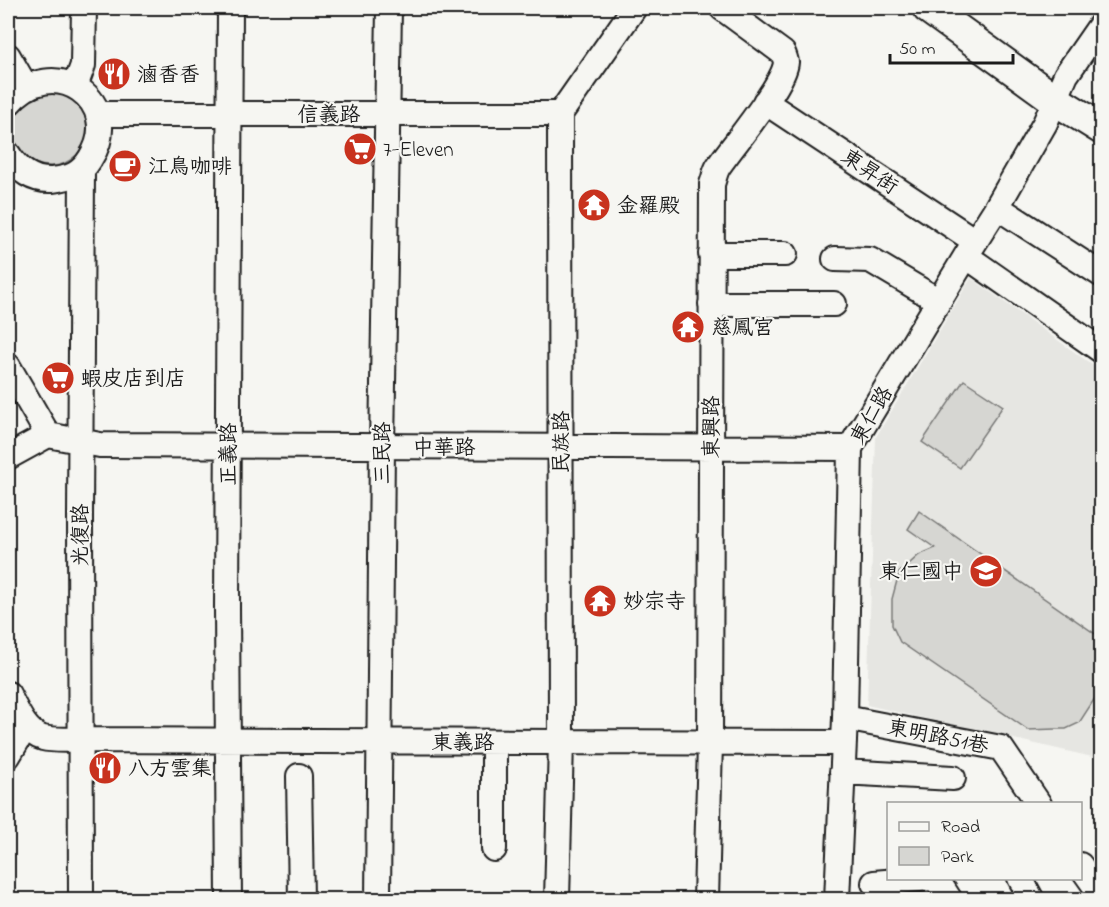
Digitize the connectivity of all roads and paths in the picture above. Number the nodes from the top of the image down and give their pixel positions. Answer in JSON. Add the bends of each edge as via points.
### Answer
{"nodes":[{"id":1,"x":84,"y":8,"type":"edge"},
{"id":2,"x":230,"y":8,"type":"edge"},
{"id":3,"x":389,"y":8,"type":"edge"},
{"id":4,"x":634,"y":8,"type":"edge"},
{"id":5,"x":722,"y":8,"type":"edge"},
{"id":6,"x":928,"y":8,"type":"edge"},
{"id":7,"x":1101,"y":24,"type":"edge"},
{"id":8,"x":8,"y":56,"type":"edge"},
{"id":9,"x":26,"y":87,"type":"junction"},
{"id":10,"x":75,"y":87,"type":"junction"},
{"id":11,"x":1054,"y":99,"type":"junction"},
{"id":12,"x":765,"y":102,"type":"junction"},
{"id":13,"x":8,"y":104,"type":"edge"},
{"id":14,"x":98,"y":114,"type":"junction"},
{"id":15,"x":230,"y":114,"type":"junction"},
{"id":16,"x":388,"y":114,"type":"junction"},
{"id":17,"x":560,"y":114,"type":"junction"},
{"id":18,"x":1101,"y":129,"type":"edge"},
{"id":19,"x":8,"y":154,"type":"edge"},
{"id":20,"x":82,"y":171,"type":"junction"},
{"id":21,"x":997,"y":207,"type":"junction"},
{"id":22,"x":970,"y":249,"type":"junction"},
{"id":23,"x":711,"y":254,"type":"junction"},
{"id":24,"x":785,"y":254,"type":"dead end"},
{"id":25,"x":835,"y":259,"type":"dead end"},
{"id":26,"x":1101,"y":275,"type":"edge"},
{"id":27,"x":939,"y":301,"type":"junction"},
{"id":28,"x":711,"y":304,"type":"junction"},
{"id":29,"x":834,"y":304,"type":"dead end"},
{"id":30,"x":1101,"y":351,"type":"edge"},
{"id":31,"x":8,"y":366,"type":"edge"},
{"id":32,"x":48,"y":435,"type":"junction"},
{"id":33,"x":80,"y":442,"type":"junction"},
{"id":34,"x":229,"y":446,"type":"junction"},
{"id":35,"x":382,"y":447,"type":"junction"},
{"id":36,"x":561,"y":447,"type":"junction"},
{"id":37,"x":711,"y":448,"type":"junction"},
{"id":38,"x":850,"y":448,"type":"junction"},
{"id":39,"x":8,"y":457,"type":"edge"},
{"id":40,"x":8,"y":694,"type":"edge"},
{"id":41,"x":845,"y":718,"type":"junction"},
{"id":42,"x":26,"y":726,"type":"junction"},
{"id":43,"x":81,"y":740,"type":"junction"},
{"id":44,"x":228,"y":740,"type":"junction"},
{"id":45,"x":381,"y":742,"type":"junction"},
{"id":46,"x":494,"y":742,"type":"junction"},
{"id":47,"x":561,"y":742,"type":"junction"},
{"id":48,"x":710,"y":743,"type":"junction"},
{"id":49,"x":844,"y":743,"type":"junction"},
{"id":50,"x":8,"y":756,"type":"edge"},
{"id":51,"x":842,"y":772,"type":"junction"},
{"id":52,"x":299,"y":776,"type":"dead end"},
{"id":53,"x":953,"y":778,"type":"dead end"},
{"id":54,"x":1038,"y":802,"type":"edge"},
{"id":55,"x":494,"y":849,"type":"dead end"},
{"id":56,"x":1082,"y":868,"type":"edge"},
{"id":57,"x":917,"y":880,"type":"edge"},
{"id":58,"x":937,"y":880,"type":"edge"},
{"id":59,"x":1021,"y":880,"type":"edge"},
{"id":60,"x":874,"y":883,"type":"dead end"},
{"id":61,"x":1101,"y":896,"type":"edge"},
{"id":62,"x":81,"y":900,"type":"edge"},
{"id":63,"x":229,"y":900,"type":"edge"},
{"id":64,"x":300,"y":900,"type":"edge"},
{"id":65,"x":378,"y":900,"type":"edge"},
{"id":66,"x":558,"y":900,"type":"edge"},
{"id":67,"x":706,"y":900,"type":"edge"},
{"id":68,"x":837,"y":900,"type":"edge"},
{"id":69,"x":950,"y":900,"type":"edge"},
{"id":70,"x":1032,"y":900,"type":"edge"}],
"edges":[{"from":1,"to":10,"type":"street","via":[[83,65]]},
{"from":2,"to":15,"type":"street","name":"正義路"},
{"from":3,"to":16,"type":"street","name":"三民路"},
{"from":4,"to":17,"type":"street"},
{"from":5,"to":12,"type":"street","name":"東興路","via":[[783,53],[783,73]]},
{"from":6,"to":11,"type":"main road"},
{"from":7,"to":11,"type":"street","name":"東仁路"},
{"from":8,"to":9,"type":"street"},
{"from":9,"to":10,"type":"street","via":[[45,80]]},
{"from":9,"to":13,"type":"street"},
{"from":10,"to":14,"type":"street"},
{"from":11,"to":18,"type":"main road"},
{"from":11,"to":21,"type":"street","name":"東仁路","via":[[1045,123]]},
{"from":12,"to":22,"type":"street","name":"東昇街"},
{"from":12,"to":23,"type":"street","name":"東興路","via":[[717,169],[711,200]]},
{"from":14,"to":15,"type":"street","name":"信義路"},
{"from":14,"to":20,"type":"street","name":"光復路","via":[[99,139]]},
{"from":15,"to":16,"type":"street","name":"信義路"},
{"from":15,"to":34,"type":"street","name":"正義路"},
{"from":16,"to":17,"type":"street","name":"信義路"},
{"from":16,"to":35,"type":"street","name":"三民路"},
{"from":17,"to":36,"type":"street","name":"民族路"},
{"from":19,"to":20,"type":"street","via":[[28,175],[45,180],[62,179]]},
{"from":20,"to":33,"type":"street","name":"光復路"},
{"from":21,"to":22,"type":"street","name":"東仁路"},
{"from":21,"to":26,"type":"street"},
{"from":22,"to":27,"type":"street","name":"東仁路"},
{"from":22,"to":30,"type":"street","name":"東昇街"},
{"from":23,"to":24,"type":"street"},
{"from":23,"to":28,"type":"street","name":"東興路"},
{"from":25,"to":27,"type":"street","via":[[870,261]]},
{"from":27,"to":38,"type":"street","name":"東仁路"},
{"from":28,"to":29,"type":"street"},
{"from":28,"to":37,"type":"street","name":"東興路"},
{"from":31,"to":32,"type":"street"},
{"from":32,"to":33,"type":"street","name":"中華路"},
{"from":32,"to":39,"type":"street"},
{"from":33,"to":34,"type":"street","name":"中華路"},
{"from":33,"to":43,"type":"street","name":"光復路"},
{"from":34,"to":35,"type":"street","name":"中華路"},
{"from":34,"to":44,"type":"street","name":"正義路"},
{"from":35,"to":36,"type":"street","name":"中華路"},
{"from":35,"to":45,"type":"street","name":"三民路"},
{"from":36,"to":37,"type":"street","name":"中華路"},
{"from":36,"to":47,"type":"street","name":"民族路"},
{"from":37,"to":38,"type":"street","name":"中華路"},
{"from":37,"to":48,"type":"street","name":"東興路"},
{"from":38,"to":41,"type":"street","name":"東仁路"},
{"from":40,"to":42,"type":"street"},
{"from":41,"to":49,"type":"street","name":"東仁路"},
{"from":41,"to":54,"type":"street","name":"東明路51巷","via":[[1001,748]]},
{"from":42,"to":43,"type":"street","name":"東義路","via":[[43,738]]},
{"from":42,"to":50,"type":"street"},
{"from":43,"to":44,"type":"street","name":"東義路"},
{"from":43,"to":62,"type":"street","name":"光復路"},
{"from":44,"to":45,"type":"street","name":"東義路"},
{"from":44,"to":63,"type":"street","name":"正義路"},
{"from":45,"to":46,"type":"street","name":"東義路"},
{"from":45,"to":65,"type":"street","name":"三民路"},
{"from":46,"to":47,"type":"street","name":"東義路"},
{"from":46,"to":55,"type":"street"},
{"from":47,"to":48,"type":"street","name":"東義路"},
{"from":47,"to":66,"type":"street","name":"民族路"},
{"from":48,"to":49,"type":"street","name":"東義路"},
{"from":48,"to":67,"type":"street","name":"東興路"},
{"from":49,"to":51,"type":"street","name":"東仁路"},
{"from":51,"to":53,"type":"street"},
{"from":51,"to":68,"type":"street","name":"東仁路"},
{"from":52,"to":64,"type":"street"},
{"from":56,"to":61,"type":"street"},
{"from":57,"to":60,"type":"street"},
{"from":58,"to":69,"type":"street"},
{"from":59,"to":70,"type":"street"}]}
